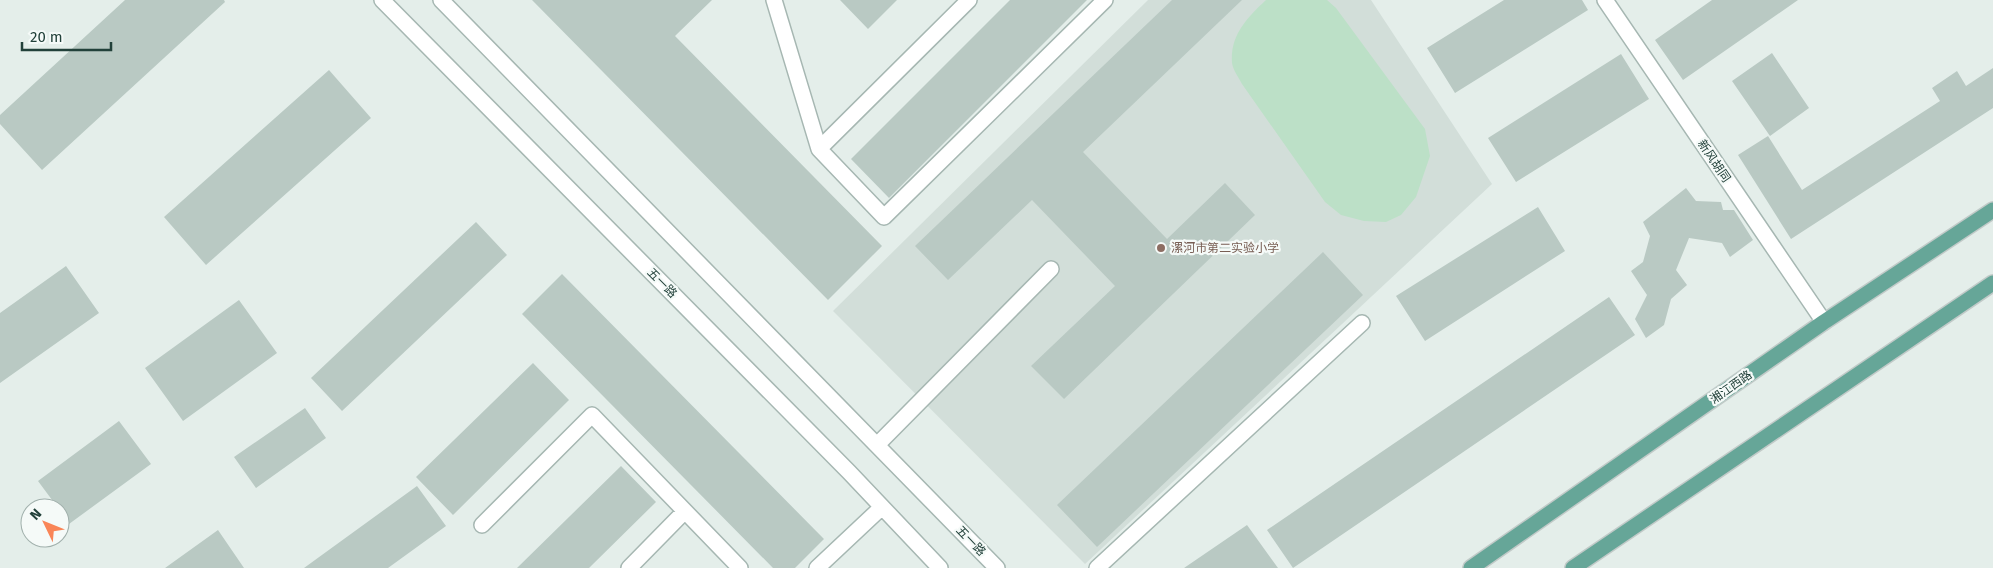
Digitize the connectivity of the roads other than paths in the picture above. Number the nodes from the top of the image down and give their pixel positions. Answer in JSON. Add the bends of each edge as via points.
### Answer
{"nodes":[{"id":1,"x":382,"y":0,"type":"edge"},
{"id":2,"x":441,"y":0,"type":"edge"},
{"id":3,"x":774,"y":0,"type":"edge"},
{"id":4,"x":969,"y":0,"type":"edge"},
{"id":5,"x":1105,"y":0,"type":"edge"},
{"id":6,"x":1604,"y":0,"type":"edge"},
{"id":7,"x":819,"y":149,"type":"junction"},
{"id":8,"x":1993,"y":210,"type":"edge"},
{"id":9,"x":1051,"y":269,"type":"dead end"},
{"id":10,"x":1993,"y":283,"type":"edge"},
{"id":11,"x":1824,"y":322,"type":"junction"},
{"id":12,"x":1362,"y":323,"type":"dead end"},
{"id":13,"x":877,"y":445,"type":"junction"},
{"id":14,"x":882,"y":508,"type":"junction"},
{"id":15,"x":684,"y":512,"type":"junction"},
{"id":16,"x":482,"y":525,"type":"dead end"},
{"id":17,"x":629,"y":568,"type":"edge"},
{"id":18,"x":740,"y":568,"type":"edge"},
{"id":19,"x":817,"y":568,"type":"edge"},
{"id":20,"x":940,"y":568,"type":"edge"},
{"id":21,"x":997,"y":568,"type":"edge"},
{"id":22,"x":1097,"y":568,"type":"edge"},
{"id":23,"x":1471,"y":568,"type":"edge"},
{"id":24,"x":1572,"y":568,"type":"edge"}],
"edges":[{"from":1,"to":14,"type":"street","name":"五一路"},
{"from":2,"to":13,"type":"street","name":"五一路"},
{"from":3,"to":7,"type":"street"},
{"from":4,"to":7,"type":"street"},
{"from":5,"to":7,"type":"street","via":[[884,217]]},
{"from":6,"to":11,"type":"street","name":"新风胡同"},
{"from":8,"to":11,"type":"main road","name":"湘江西路"},
{"from":9,"to":13,"type":"street"},
{"from":10,"to":24,"type":"main road"},
{"from":11,"to":23,"type":"main road","name":"湘江西路"},
{"from":12,"to":22,"type":"street"},
{"from":13,"to":21,"type":"street","name":"五一路"},
{"from":14,"to":19,"type":"street"},
{"from":14,"to":20,"type":"street","name":"五一路"},
{"from":15,"to":16,"type":"street","via":[[592,415]]},
{"from":15,"to":17,"type":"street"},
{"from":15,"to":18,"type":"street"}]}
